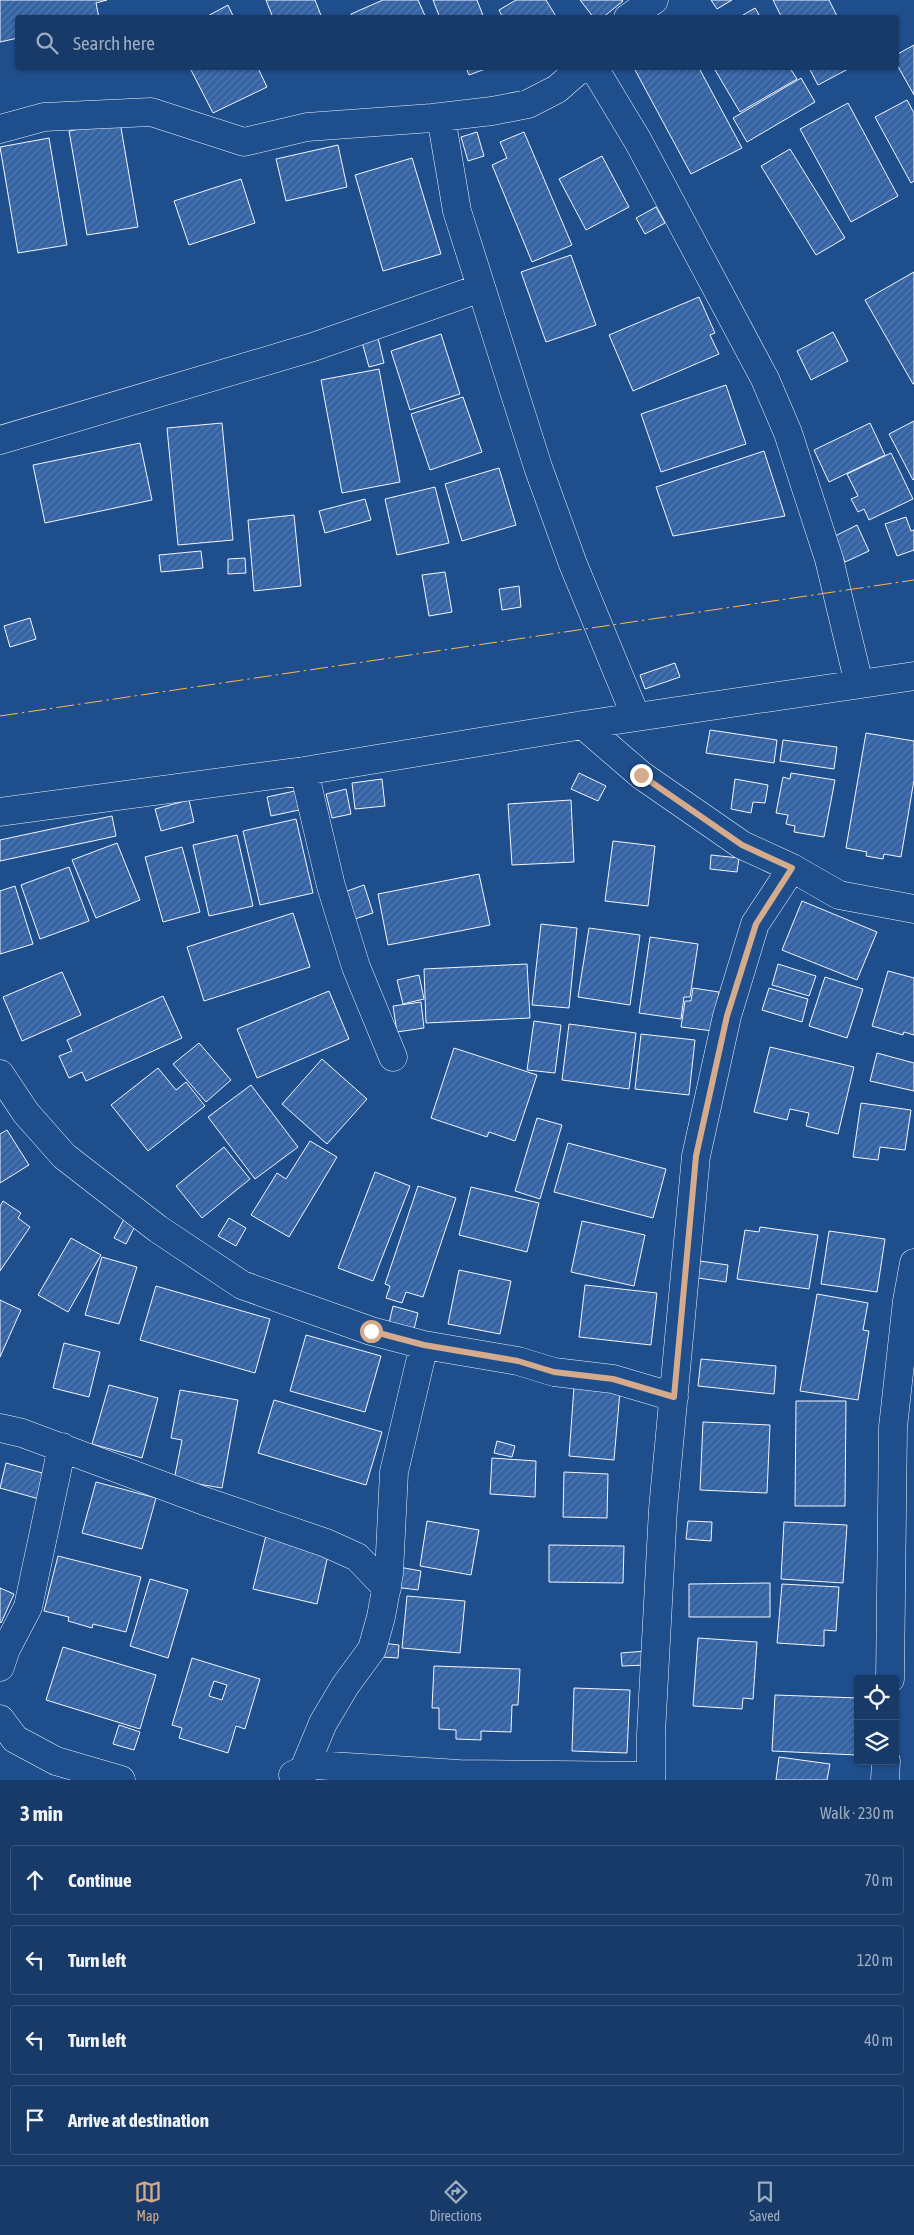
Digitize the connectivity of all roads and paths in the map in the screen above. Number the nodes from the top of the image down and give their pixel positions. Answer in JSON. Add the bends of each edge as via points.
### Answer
{"nodes":[{"id":1,"x":654,"y":0,"type":"edge"},
{"id":2,"x":632,"y":15,"type":"edge"},
{"id":3,"x":579,"y":70,"type":"edge"},
{"id":4,"x":595,"y":70,"type":"edge"},
{"id":5,"x":441,"y":117,"type":"junction"},
{"id":6,"x":0,"y":129,"type":"edge"},
{"id":7,"x":481,"y":288,"type":"junction"},
{"id":8,"x":0,"y":440,"type":"edge"},
{"id":9,"x":914,"y":676,"type":"edge"},
{"id":10,"x":859,"y":684,"type":"junction"},
{"id":11,"x":636,"y":717,"type":"junction"},
{"id":12,"x":583,"y":725,"type":"junction"},
{"id":13,"x":304,"y":771,"type":"junction"},
{"id":14,"x":0,"y":812,"type":"edge"},
{"id":15,"x":792,"y":868,"type":"junction"},
{"id":16,"x":914,"y":909,"type":"edge"},
{"id":17,"x":393,"y":1057,"type":"dead end"},
{"id":18,"x":0,"y":1074,"type":"edge"},
{"id":19,"x":914,"y":1263,"type":"edge"},
{"id":20,"x":424,"y":1345,"type":"junction"},
{"id":21,"x":674,"y":1397,"type":"junction"},
{"id":22,"x":0,"y":1428,"type":"edge"},
{"id":23,"x":62,"y":1447,"type":"junction"},
{"id":24,"x":387,"y":1588,"type":"junction"},
{"id":25,"x":0,"y":1667,"type":"edge"},
{"id":26,"x":890,"y":1675,"type":"edge"},
{"id":27,"x":0,"y":1720,"type":"edge"},
{"id":28,"x":886,"y":1765,"type":"edge"},
{"id":29,"x":296,"y":1774,"type":"edge"},
{"id":30,"x":651,"y":1778,"type":"edge"},
{"id":31,"x":121,"y":1780,"type":"edge"},
{"id":32,"x":885,"y":1780,"type":"edge"}],
"edges":[{"from":1,"to":2,"type":"street"},
{"from":3,"to":5,"type":"street","via":[[557,89],[528,104]]},
{"from":4,"to":10,"type":"street","via":[[638,141],[769,388],[788,433],[829,559]]},
{"from":5,"to":6,"type":"street","via":[[307,127],[244,142],[151,112],[44,117]]},
{"from":5,"to":7,"type":"street","via":[[457,211]]},
{"from":7,"to":8,"type":"street","via":[[313,347]]},
{"from":7,"to":11,"type":"street","via":[[538,467],[573,564]]},
{"from":9,"to":10,"type":"street"},
{"from":10,"to":11,"type":"street"},
{"from":11,"to":12,"type":"street"},
{"from":12,"to":13,"type":"street"},
{"from":12,"to":15,"type":"street","via":[[641,775],[742,845]]},
{"from":13,"to":14,"type":"street"},
{"from":13,"to":17,"type":"street","via":[[331,886],[351,949]]},
{"from":15,"to":16,"type":"street","via":[[839,895]]},
{"from":15,"to":21,"type":"street","via":[[756,924],[727,1016],[706,1109],[696,1156]]},
{"from":18,"to":20,"type":"street","via":[[26,1113],[64,1156],[158,1229],[242,1285],[371,1331]]},
{"from":19,"to":26,"type":"street","via":[[893,1427]]},
{"from":20,"to":21,"type":"street","via":[[518,1361],[554,1372],[613,1379]]},
{"from":20,"to":24,"type":"street","via":[[394,1472]]},
{"from":21,"to":30,"type":"street","via":[[662,1509]]},
{"from":22,"to":23,"type":"street"},
{"from":23,"to":24,"type":"street","via":[[326,1543],[357,1557]]},
{"from":23,"to":25,"type":"street","via":[[28,1607]]},
{"from":24,"to":29,"type":"street","via":[[372,1649],[344,1686]]},
{"from":27,"to":31,"type":"street","via":[[15,1739],[56,1761]]},
{"from":28,"to":32,"type":"street"},
{"from":29,"to":30,"type":"street","via":[[314,1765],[459,1774]]}]}
